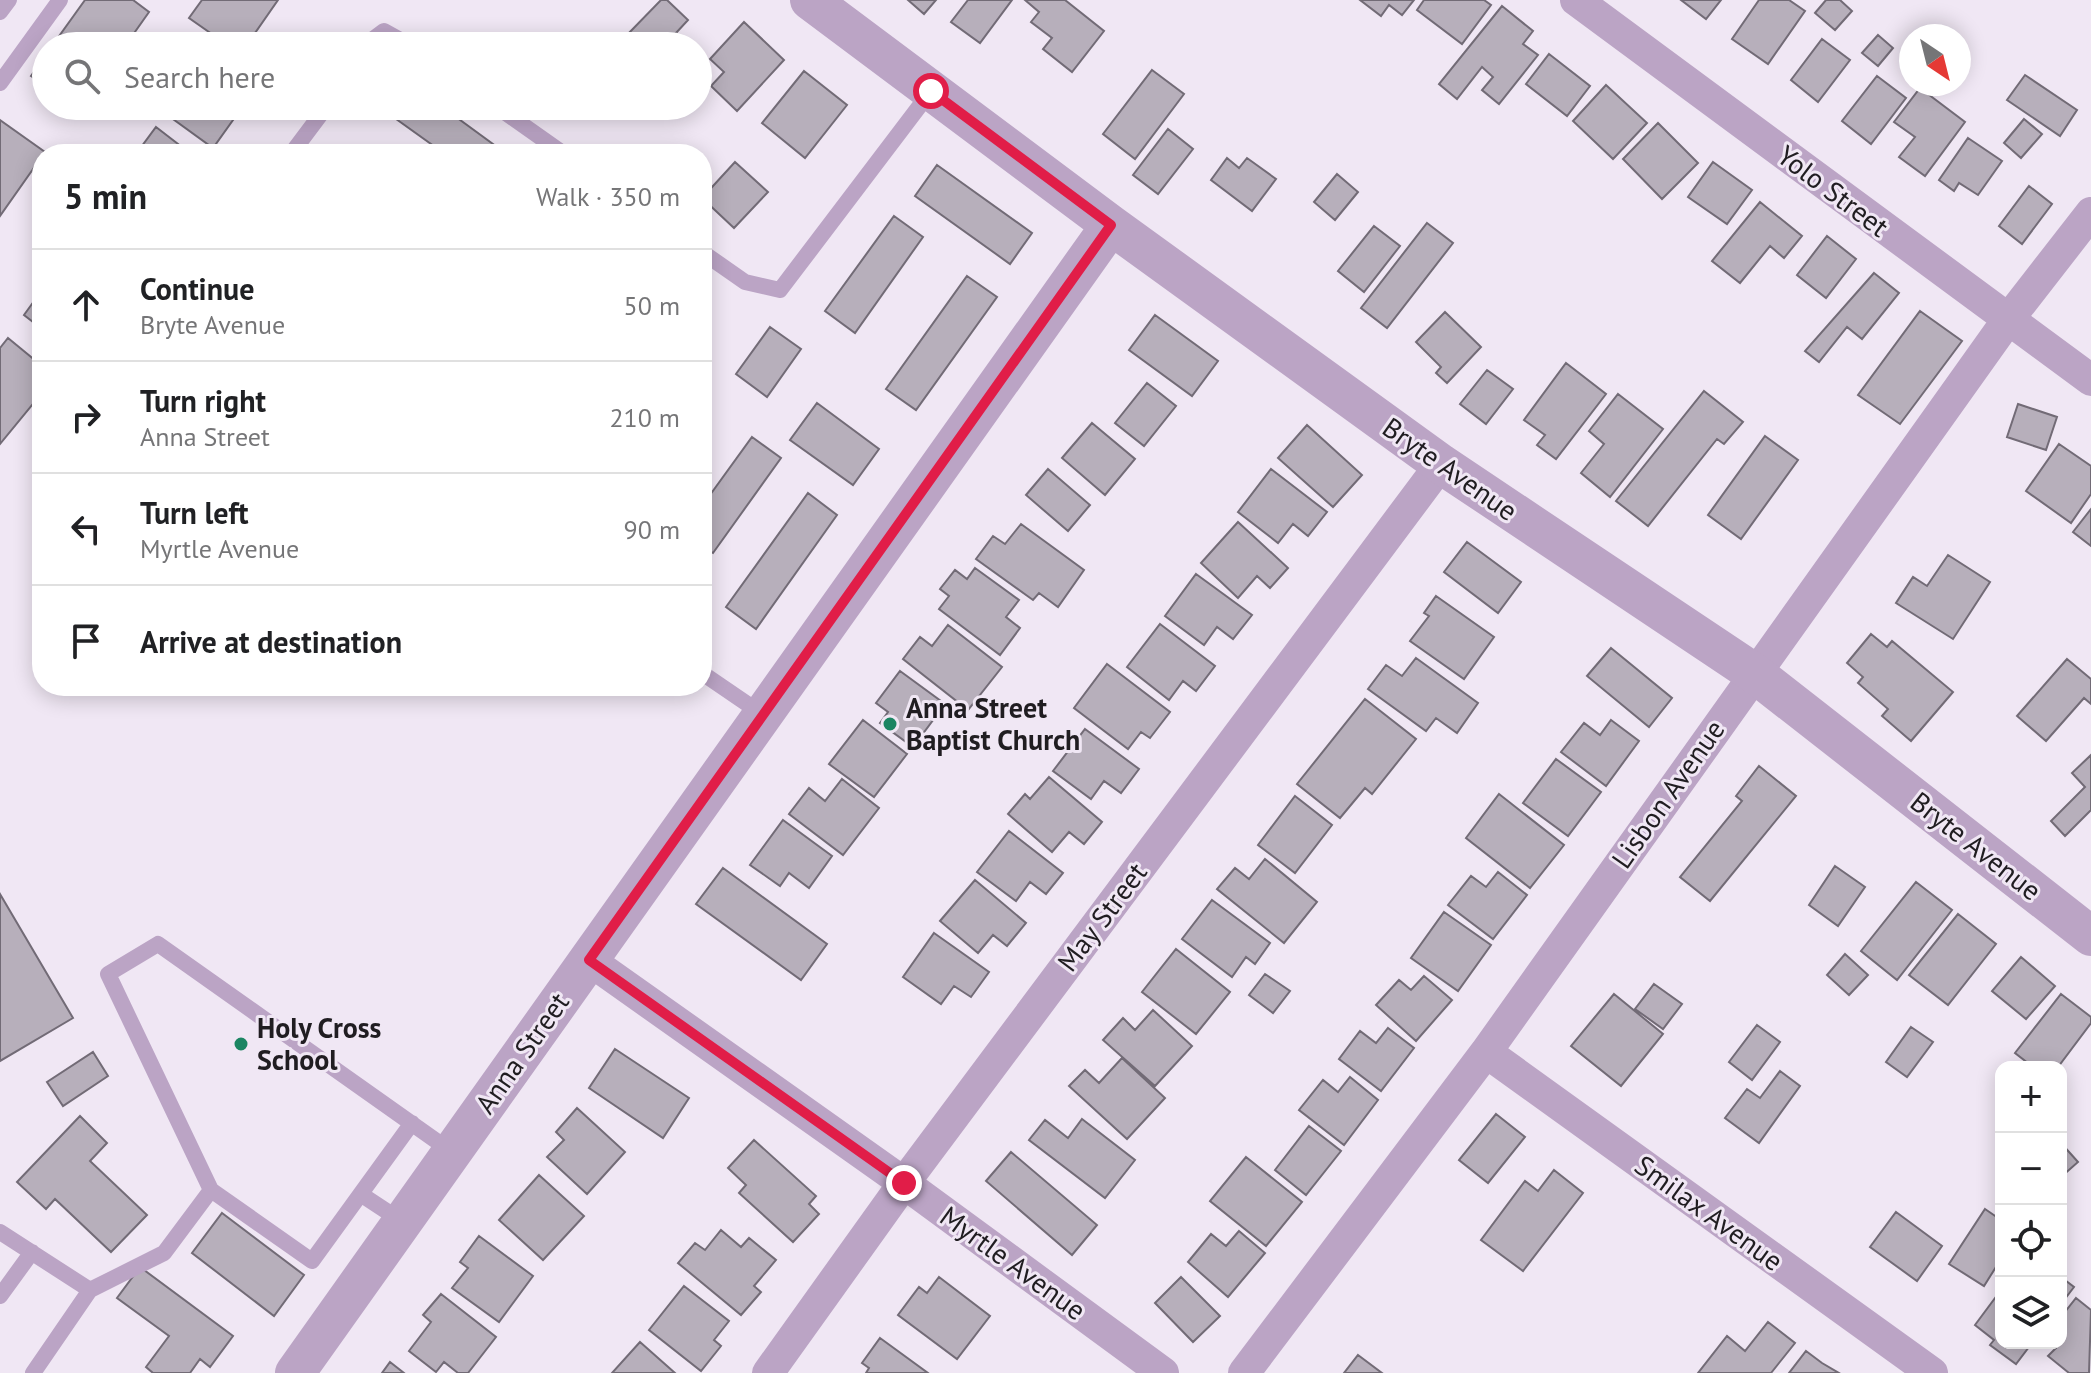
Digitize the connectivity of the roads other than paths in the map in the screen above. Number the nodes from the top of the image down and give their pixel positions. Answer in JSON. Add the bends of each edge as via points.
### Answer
{"nodes":[{"id":1,"x":9,"y":0,"type":"edge"},
{"id":2,"x":60,"y":0,"type":"edge"},
{"id":3,"x":810,"y":0,"type":"edge"},
{"id":4,"x":1576,"y":0,"type":"edge"},
{"id":5,"x":0,"y":12,"type":"edge"},
{"id":6,"x":37,"y":32,"type":"edge"},
{"id":7,"x":32,"y":39,"type":"edge"},
{"id":8,"x":0,"y":83,"type":"edge"},
{"id":9,"x":931,"y":91,"type":"junction"},
{"id":10,"x":316,"y":120,"type":"edge"},
{"id":11,"x":516,"y":120,"type":"edge"},
{"id":12,"x":298,"y":144,"type":"edge"},
{"id":13,"x":550,"y":144,"type":"edge"},
{"id":14,"x":2091,"y":213,"type":"edge"},
{"id":15,"x":1111,"y":225,"type":"junction"},
{"id":16,"x":712,"y":259,"type":"edge"},
{"id":17,"x":2007,"y":321,"type":"junction"},
{"id":18,"x":2091,"y":380,"type":"edge"},
{"id":19,"x":1441,"y":464,"type":"junction"},
{"id":20,"x":1754,"y":673,"type":"junction"},
{"id":21,"x":712,"y":680,"type":"edge"},
{"id":22,"x":763,"y":715,"type":"junction"},
{"id":23,"x":2091,"y":936,"type":"edge"},
{"id":24,"x":589,"y":960,"type":"junction"},
{"id":25,"x":1486,"y":1052,"type":"junction"},
{"id":26,"x":412,"y":1123,"type":"junction"},
{"id":27,"x":452,"y":1152,"type":"junction"},
{"id":28,"x":904,"y":1183,"type":"junction"},
{"id":29,"x":211,"y":1190,"type":"junction"},
{"id":30,"x":362,"y":1195,"type":"junction"},
{"id":31,"x":403,"y":1222,"type":"junction"},
{"id":32,"x":0,"y":1232,"type":"edge"},
{"id":33,"x":32,"y":1252,"type":"junction"},
{"id":34,"x":90,"y":1290,"type":"junction"},
{"id":35,"x":0,"y":1296,"type":"edge"},
{"id":36,"x":33,"y":1373,"type":"edge"},
{"id":37,"x":295,"y":1373,"type":"edge"},
{"id":38,"x":768,"y":1373,"type":"edge"},
{"id":39,"x":1163,"y":1373,"type":"edge"},
{"id":40,"x":1244,"y":1373,"type":"edge"},
{"id":41,"x":1932,"y":1373,"type":"edge"}],
"edges":[{"from":1,"to":5,"type":"lane"},
{"from":2,"to":6,"type":"lane"},
{"from":3,"to":9,"type":"street","name":"Bryte Avenue"},
{"from":4,"to":17,"type":"street","name":"Yolo Street"},
{"from":7,"to":8,"type":"lane"},
{"from":9,"to":15,"type":"street","name":"Bryte Avenue"},
{"from":9,"to":16,"type":"lane","via":[[780,290],[745,282]]},
{"from":10,"to":12,"type":"lane"},
{"from":11,"to":13,"type":"lane"},
{"from":14,"to":17,"type":"street","name":"Lisbon Avenue"},
{"from":15,"to":19,"type":"street","name":"Bryte Avenue"},
{"from":15,"to":22,"type":"street","name":"Anna Street"},
{"from":17,"to":18,"type":"street","name":"Yolo Street"},
{"from":17,"to":20,"type":"street","name":"Lisbon Avenue"},
{"from":19,"to":20,"type":"street","name":"Bryte Avenue"},
{"from":19,"to":28,"type":"street","name":"May Street"},
{"from":20,"to":23,"type":"street","name":"Bryte Avenue"},
{"from":20,"to":25,"type":"street","name":"Lisbon Avenue"},
{"from":21,"to":22,"type":"lane"},
{"from":22,"to":24,"type":"street","name":"Anna Street"},
{"from":24,"to":27,"type":"street","name":"Anna Street"},
{"from":24,"to":28,"type":"street","name":"Myrtle Avenue"},
{"from":25,"to":40,"type":"street","name":"Lisbon Avenue"},
{"from":25,"to":41,"type":"street","name":"Smilax Avenue"},
{"from":26,"to":27,"type":"lane"},
{"from":26,"to":29,"type":"lane","via":[[158,944],[108,974]]},
{"from":26,"to":30,"type":"lane"},
{"from":27,"to":31,"type":"street","name":"Anna Street"},
{"from":28,"to":38,"type":"street","name":"May Street"},
{"from":28,"to":39,"type":"street","name":"Myrtle Avenue"},
{"from":29,"to":30,"type":"lane","via":[[312,1261]]},
{"from":29,"to":34,"type":"lane","via":[[164,1253]]},
{"from":30,"to":31,"type":"lane"},
{"from":31,"to":37,"type":"street","name":"Anna Street"},
{"from":32,"to":33,"type":"lane"},
{"from":33,"to":34,"type":"lane"},
{"from":33,"to":35,"type":"lane"},
{"from":34,"to":36,"type":"lane"}]}
